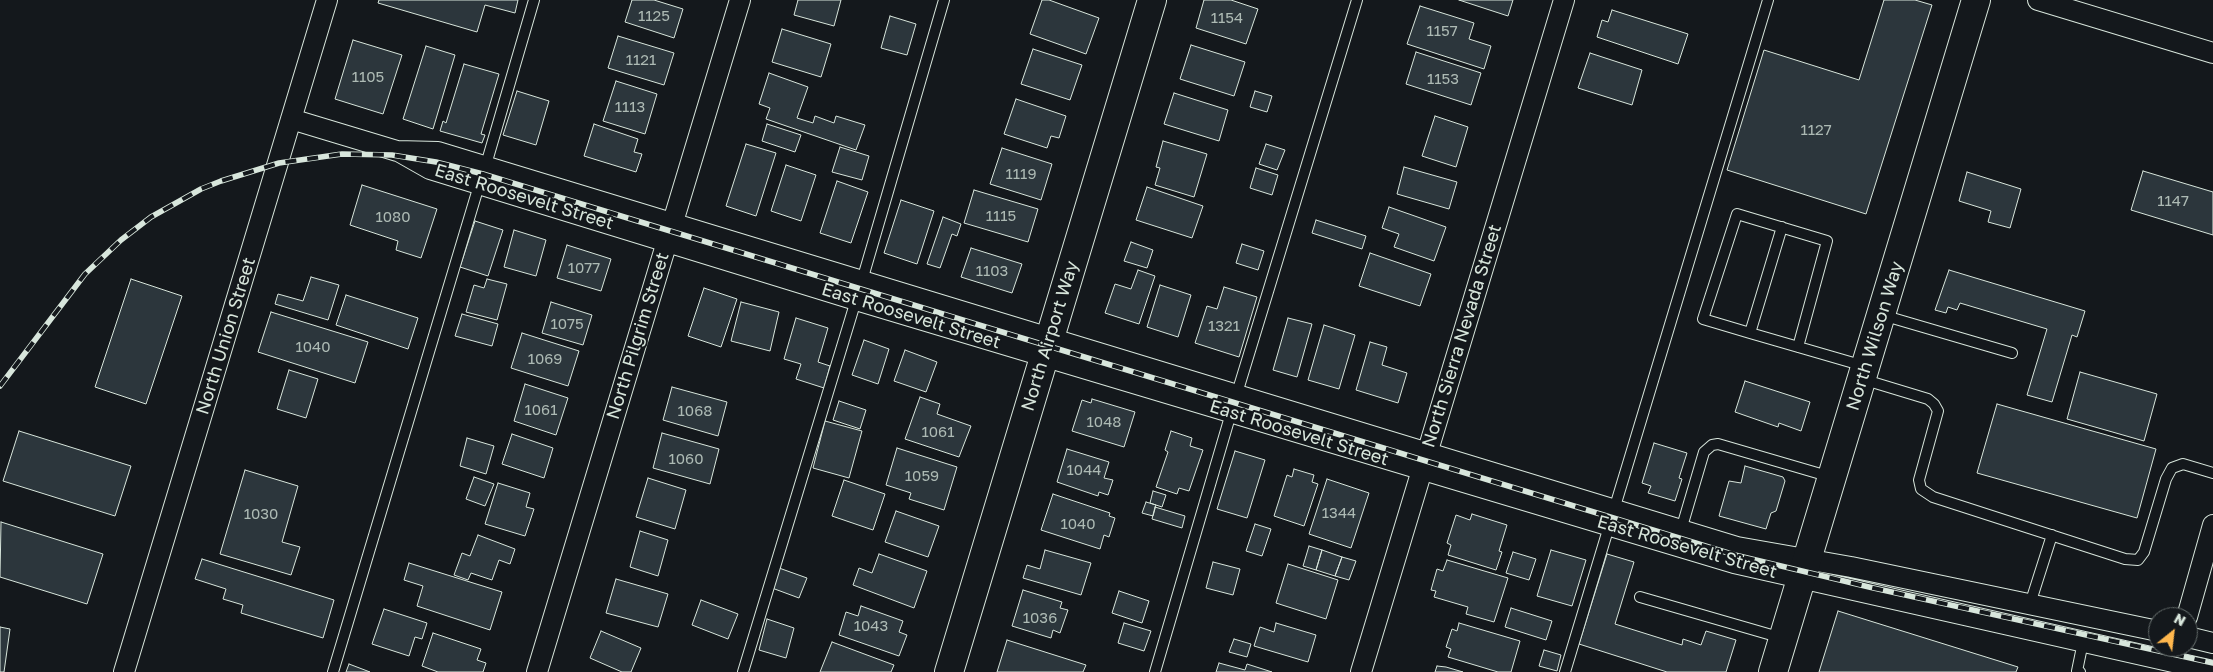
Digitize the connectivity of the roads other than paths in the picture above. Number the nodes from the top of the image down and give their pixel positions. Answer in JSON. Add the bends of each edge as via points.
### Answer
{"nodes":[{"id":1,"x":327,"y":0,"type":"edge"},
{"id":2,"x":534,"y":0,"type":"edge"},
{"id":3,"x":740,"y":0,"type":"edge"},
{"id":4,"x":944,"y":0,"type":"edge"},
{"id":5,"x":1152,"y":0,"type":"edge"},
{"id":6,"x":1358,"y":0,"type":"edge"},
{"id":7,"x":1564,"y":0,"type":"edge"},
{"id":8,"x":1768,"y":0,"type":"edge"},
{"id":9,"x":1976,"y":0,"type":"edge"},
{"id":10,"x":2038,"y":0,"type":"edge"},
{"id":11,"x":2213,"y":53,"type":"edge"},
{"id":12,"x":291,"y":119,"type":"junction"},
{"id":13,"x":483,"y":175,"type":"junction"},
{"id":14,"x":1782,"y":227,"type":"junction"},
{"id":15,"x":669,"y":233,"type":"junction"},
{"id":16,"x":859,"y":291,"type":"junction"},
{"id":17,"x":1881,"y":315,"type":"junction"},
{"id":18,"x":1750,"y":333,"type":"junction"},
{"id":19,"x":1047,"y":347,"type":"junction"},
{"id":20,"x":1798,"y":347,"type":"junction"},
{"id":21,"x":2012,"y":353,"type":"dead end"},
{"id":22,"x":1863,"y":373,"type":"junction"},
{"id":23,"x":1233,"y":403,"type":"junction"},
{"id":24,"x":1424,"y":461,"type":"junction"},
{"id":25,"x":2213,"y":473,"type":"edge"},
{"id":26,"x":1832,"y":478,"type":"junction"},
{"id":27,"x":1612,"y":517,"type":"junction"},
{"id":28,"x":2213,"y":526,"type":"edge"},
{"id":29,"x":1681,"y":530,"type":"junction"},
{"id":30,"x":2052,"y":535,"type":"junction"},
{"id":31,"x":1804,"y":569,"type":"junction"},
{"id":32,"x":1640,"y":597,"type":"dead end"},
{"id":33,"x":2030,"y":604,"type":"junction"},
{"id":34,"x":2190,"y":607,"type":"edge"},
{"id":35,"x":2148,"y":629,"type":"edge"},
{"id":36,"x":1783,"y":638,"type":"junction"},
{"id":37,"x":2198,"y":639,"type":"edge"},
{"id":38,"x":2084,"y":642,"type":"junction"},
{"id":39,"x":2213,"y":643,"type":"edge"},
{"id":40,"x":2148,"y":651,"type":"edge"},
{"id":41,"x":2183,"y":657,"type":"edge"},
{"id":42,"x":2213,"y":670,"type":"edge"},
{"id":43,"x":124,"y":672,"type":"edge"},
{"id":44,"x":333,"y":672,"type":"edge"},
{"id":45,"x":537,"y":672,"type":"edge"},
{"id":46,"x":743,"y":672,"type":"edge"},
{"id":47,"x":949,"y":672,"type":"edge"},
{"id":48,"x":1155,"y":672,"type":"edge"},
{"id":49,"x":1361,"y":672,"type":"edge"},
{"id":50,"x":1565,"y":672,"type":"edge"},
{"id":51,"x":1773,"y":672,"type":"edge"},
{"id":52,"x":2080,"y":672,"type":"edge"}],
"edges":[{"from":1,"to":12,"type":"street","name":"North Union Street"},
{"from":2,"to":13,"type":"lane"},
{"from":3,"to":15,"type":"street","name":"North Pilgrim Street"},
{"from":4,"to":16,"type":"lane"},
{"from":5,"to":19,"type":"main road","name":"North Airport Way"},
{"from":6,"to":23,"type":"lane"},
{"from":7,"to":24,"type":"street","name":"North Sierra Nevada Street"},
{"from":8,"to":27,"type":"lane"},
{"from":9,"to":17,"type":"main road","name":"North Wilson Way"},
{"from":10,"to":11,"type":"street"},
{"from":12,"to":13,"type":"street","name":"East Roosevelt Street","via":[[397,151],[438,152]]},
{"from":12,"to":43,"type":"street","name":"North Union Street"},
{"from":13,"to":15,"type":"street","name":"East Roosevelt Street"},
{"from":13,"to":44,"type":"lane"},
{"from":14,"to":18,"type":"lane"},
{"from":14,"to":18,"type":"lane","via":[[1737,214],[1704,319]]},
{"from":14,"to":20,"type":"lane","via":[[1828,241]]},
{"from":15,"to":16,"type":"street","name":"East Roosevelt Street"},
{"from":15,"to":45,"type":"street","name":"North Pilgrim Street"},
{"from":16,"to":19,"type":"street","name":"East Roosevelt Street"},
{"from":16,"to":46,"type":"lane"},
{"from":17,"to":21,"type":"lane"},
{"from":17,"to":22,"type":"main road","name":"North Wilson Way"},
{"from":18,"to":20,"type":"lane"},
{"from":19,"to":23,"type":"street","name":"East Roosevelt Street"},
{"from":19,"to":47,"type":"main road","name":"North Airport Way"},
{"from":20,"to":22,"type":"lane"},
{"from":22,"to":26,"type":"main road","name":"North Wilson Way"},
{"from":22,"to":30,"type":"lane","via":[[1928,399],[1938,411],[1919,480],[1921,489],[1933,498]]},
{"from":23,"to":24,"type":"street","name":"East Roosevelt Street"},
{"from":23,"to":48,"type":"lane"},
{"from":24,"to":27,"type":"street","name":"East Roosevelt Street"},
{"from":24,"to":49,"type":"street","name":"North Sierra Nevada Street"},
{"from":25,"to":30,"type":"lane","via":[[2184,464],[2172,468],[2144,552],[2138,560],[2125,560]]},
{"from":26,"to":29,"type":"lane","via":[[1718,444],[1712,445],[1704,452]]},
{"from":26,"to":31,"type":"main road","name":"North Wilson Way"},
{"from":27,"to":29,"type":"street","name":"East Roosevelt Street"},
{"from":27,"to":31,"type":"street","name":"East Roosevelt Street","via":[[1734,563]]},
{"from":27,"to":50,"type":"lane"},
{"from":28,"to":34,"type":"street"},
{"from":29,"to":31,"type":"street","name":"East Roosevelt Street"},
{"from":30,"to":33,"type":"lane"},
{"from":31,"to":33,"type":"street","name":"East Roosevelt Street"},
{"from":31,"to":36,"type":"main road","name":"North Wilson Way"},
{"from":31,"to":38,"type":"street","name":"East Roosevelt Street"},
{"from":32,"to":36,"type":"lane"},
{"from":33,"to":35,"type":"street","name":"East Roosevelt Street"},
{"from":36,"to":51,"type":"main road","name":"North Wilson Way"},
{"from":37,"to":39,"type":"street"},
{"from":38,"to":40,"type":"street","name":"East Roosevelt Street"},
{"from":38,"to":52,"type":"lane","via":[[2077,672]]},
{"from":41,"to":42,"type":"street","name":"East Roosevelt Street"}]}
